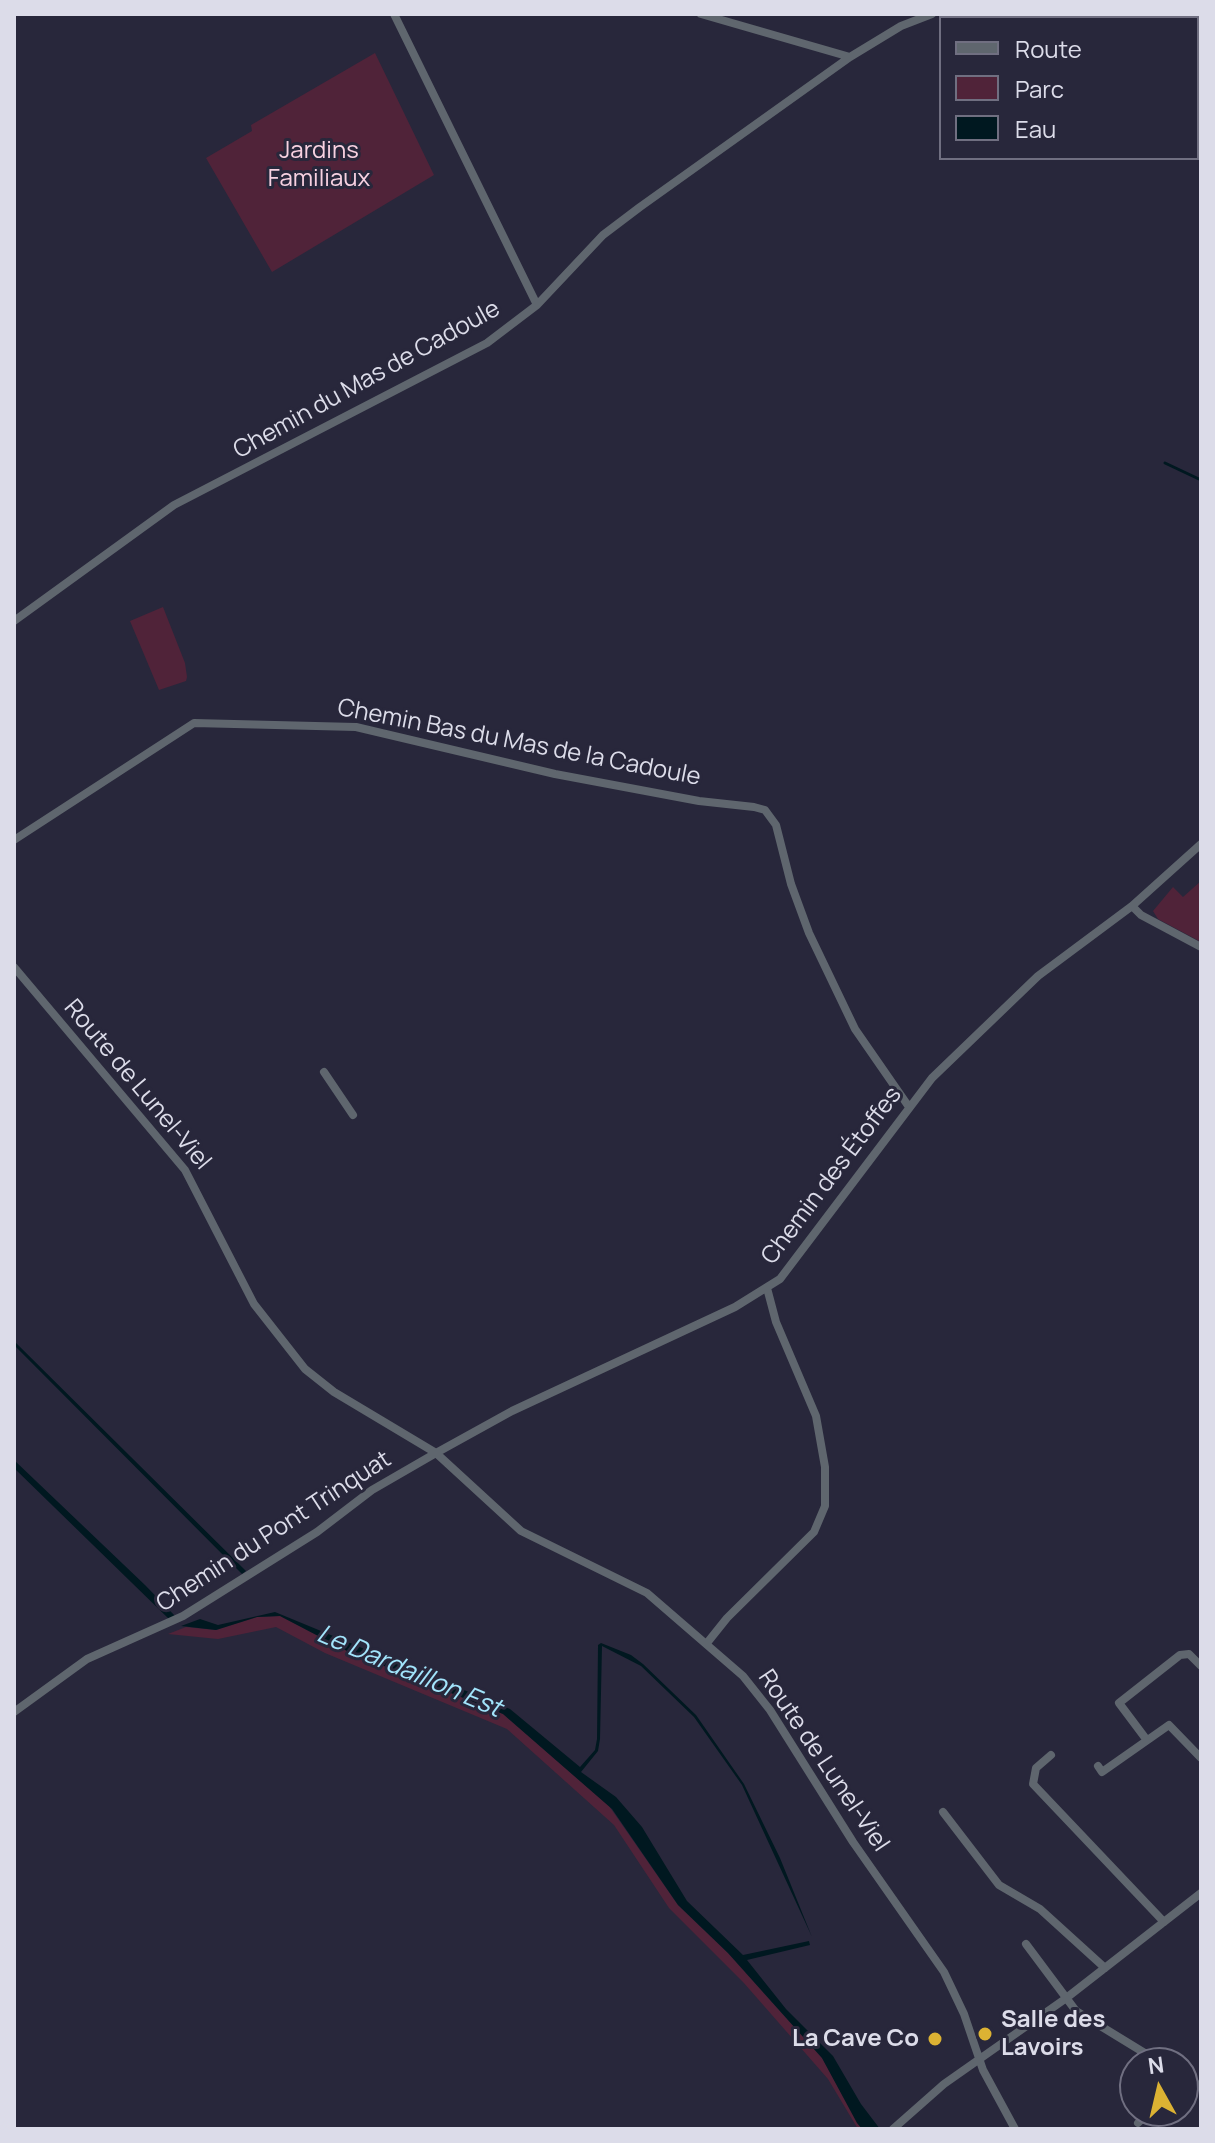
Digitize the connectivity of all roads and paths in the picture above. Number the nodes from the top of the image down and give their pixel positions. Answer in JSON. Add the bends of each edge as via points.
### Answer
{"nodes":[{"id":1,"x":394,"y":14,"type":"edge"},
{"id":2,"x":701,"y":14,"type":"edge"},
{"id":3,"x":903,"y":14,"type":"edge"},
{"id":4,"x":932,"y":14,"type":"edge"},
{"id":5,"x":919,"y":16,"type":"edge"},
{"id":6,"x":901,"y":26,"type":"junction"},
{"id":7,"x":850,"y":57,"type":"junction"},
{"id":8,"x":537,"y":305,"type":"junction"},
{"id":9,"x":14,"y":621,"type":"edge"},
{"id":10,"x":14,"y":840,"type":"edge"},
{"id":11,"x":1201,"y":844,"type":"edge"},
{"id":12,"x":1132,"y":906,"type":"junction"},
{"id":13,"x":1201,"y":947,"type":"edge"},
{"id":14,"x":14,"y":967,"type":"edge"},
{"id":15,"x":324,"y":1072,"type":"dead end"},
{"id":16,"x":909,"y":1107,"type":"junction"},
{"id":17,"x":353,"y":1115,"type":"dead end"},
{"id":18,"x":767,"y":1288,"type":"junction"},
{"id":19,"x":436,"y":1453,"type":"junction"},
{"id":20,"x":707,"y":1643,"type":"junction"},
{"id":21,"x":1201,"y":1666,"type":"edge"},
{"id":22,"x":14,"y":1712,"type":"edge"},
{"id":23,"x":1146,"y":1739,"type":"junction"},
{"id":24,"x":1051,"y":1755,"type":"dead end"},
{"id":25,"x":1201,"y":1758,"type":"edge"},
{"id":26,"x":1098,"y":1766,"type":"dead end"},
{"id":27,"x":943,"y":1812,"type":"dead end"},
{"id":28,"x":1201,"y":1893,"type":"edge"},
{"id":29,"x":1164,"y":1922,"type":"junction"},
{"id":30,"x":1026,"y":1944,"type":"dead end"},
{"id":31,"x":1105,"y":1968,"type":"junction"},
{"id":32,"x":1065,"y":1999,"type":"junction"},
{"id":33,"x":1135,"y":2047,"type":"edge"},
{"id":34,"x":979,"y":2060,"type":"junction"},
{"id":35,"x":893,"y":2129,"type":"edge"},
{"id":36,"x":1015,"y":2129,"type":"edge"}],
"edges":[{"from":1,"to":8,"type":"street"},
{"from":2,"to":7,"type":"street"},
{"from":3,"to":6,"type":"street"},
{"from":4,"to":5,"type":"street","name":"Chemin du Mas de Cadoule"},
{"from":5,"to":6,"type":"street","name":"Chemin du Mas de Cadoule"},
{"from":6,"to":7,"type":"street","name":"Chemin du Mas de Cadoule"},
{"from":7,"to":8,"type":"street","name":"Chemin du Mas de Cadoule","via":[[603,235]]},
{"from":8,"to":9,"type":"street","name":"Chemin du Mas de Cadoule","via":[[487,343],[174,505]]},
{"from":10,"to":16,"type":"street","name":"Chemin Bas du Mas de la Cadoule","via":[[194,723],[345,725],[555,774],[765,810],[776,825],[809,933],[855,1029]]},
{"from":11,"to":12,"type":"street","name":"Chemin des Étoffes"},
{"from":12,"to":13,"type":"street"},
{"from":12,"to":16,"type":"street","name":"Chemin des Étoffes","via":[[1038,976]]},
{"from":14,"to":19,"type":"street","name":"Route de Lunel-Viel","via":[[185,1170],[254,1304],[290,1354],[334,1392]]},
{"from":15,"to":17,"type":"street"},
{"from":16,"to":18,"type":"street","name":"Chemin des Étoffes","via":[[794,1265]]},
{"from":18,"to":19,"type":"street","name":"Chemin des Étoffes"},
{"from":18,"to":20,"type":"street","via":[[816,1416],[826,1480],[823,1516],[814,1532]]},
{"from":19,"to":20,"type":"street","name":"Route de Lunel-Viel","via":[[521,1531],[647,1593]]},
{"from":19,"to":22,"type":"street","name":"Chemin du Pont Trinquat","via":[[163,1628],[87,1659]]},
{"from":20,"to":34,"type":"street","name":"Route de Lunel-Viel","via":[[763,1699],[853,1842],[933,1954],[953,1989]]},
{"from":21,"to":23,"type":"street","via":[[1189,1654],[1180,1655],[1119,1703]]},
{"from":23,"to":25,"type":"street","via":[[1164,1725],[1175,1726]]},
{"from":23,"to":26,"type":"street","via":[[1102,1772]]},
{"from":24,"to":29,"type":"street","via":[[1036,1768],[1033,1784]]},
{"from":27,"to":31,"type":"street","via":[[1006,1891],[1040,1909]]},
{"from":28,"to":29,"type":"street"},
{"from":29,"to":31,"type":"street"},
{"from":30,"to":32,"type":"street"},
{"from":31,"to":32,"type":"street"},
{"from":32,"to":33,"type":"street"},
{"from":32,"to":34,"type":"street"},
{"from":34,"to":35,"type":"street"},
{"from":34,"to":36,"type":"street","name":"Route de Lunel-Viel"}]}
